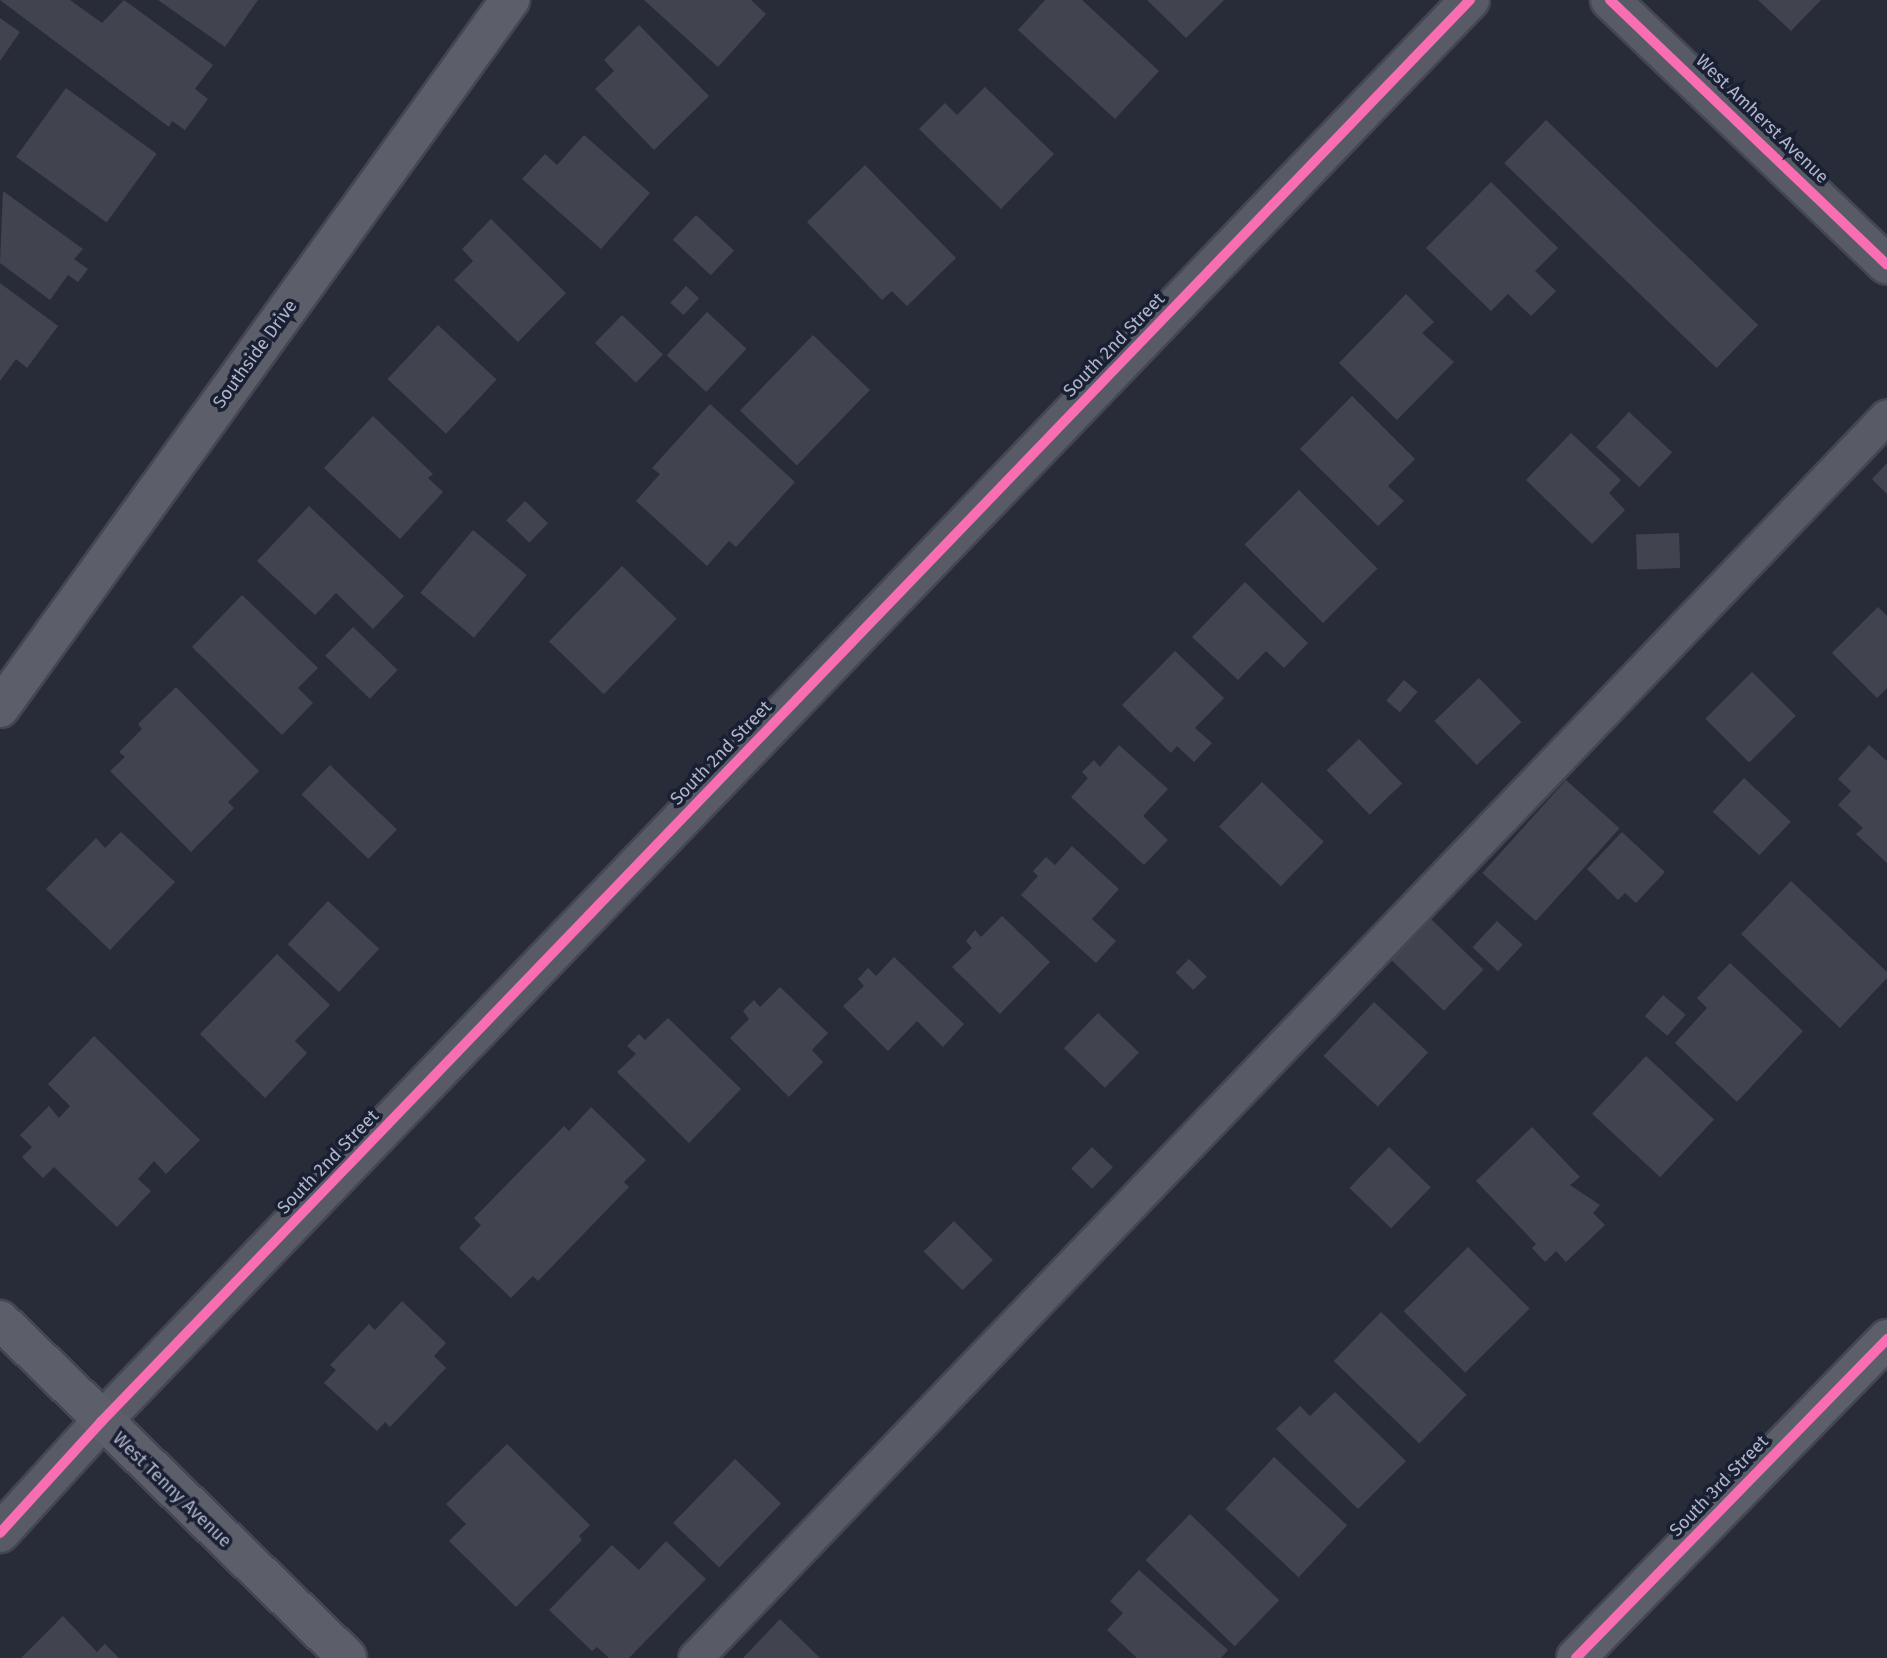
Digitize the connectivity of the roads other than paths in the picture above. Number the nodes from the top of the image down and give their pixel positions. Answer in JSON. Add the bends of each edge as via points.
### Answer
{"nodes":[{"id":1,"x":510,"y":0,"type":"edge"},
{"id":2,"x":1470,"y":0,"type":"edge"},
{"id":3,"x":1611,"y":0,"type":"edge"},
{"id":4,"x":1887,"y":265,"type":"edge"},
{"id":5,"x":1887,"y":416,"type":"edge"},
{"id":6,"x":0,"y":708,"type":"edge"},
{"id":7,"x":0,"y":1321,"type":"edge"},
{"id":8,"x":1887,"y":1339,"type":"edge"},
{"id":9,"x":101,"y":1422,"type":"junction"},
{"id":10,"x":0,"y":1533,"type":"edge"},
{"id":11,"x":347,"y":1658,"type":"edge"},
{"id":12,"x":695,"y":1658,"type":"edge"},
{"id":13,"x":1576,"y":1658,"type":"edge"}],
"edges":[{"from":1,"to":6,"type":"main road","name":"Southside Drive"},
{"from":2,"to":9,"type":"street","name":"South 2nd Street"},
{"from":3,"to":4,"type":"street","name":"West Amherst Avenue"},
{"from":5,"to":12,"type":"lane"},
{"from":7,"to":9,"type":"main road","name":"West Tenny Avenue"},
{"from":8,"to":13,"type":"main road","name":"South 3rd Street"},
{"from":9,"to":10,"type":"street","name":"South 2nd Street"},
{"from":9,"to":11,"type":"main road","name":"West Tenny Avenue"}]}
